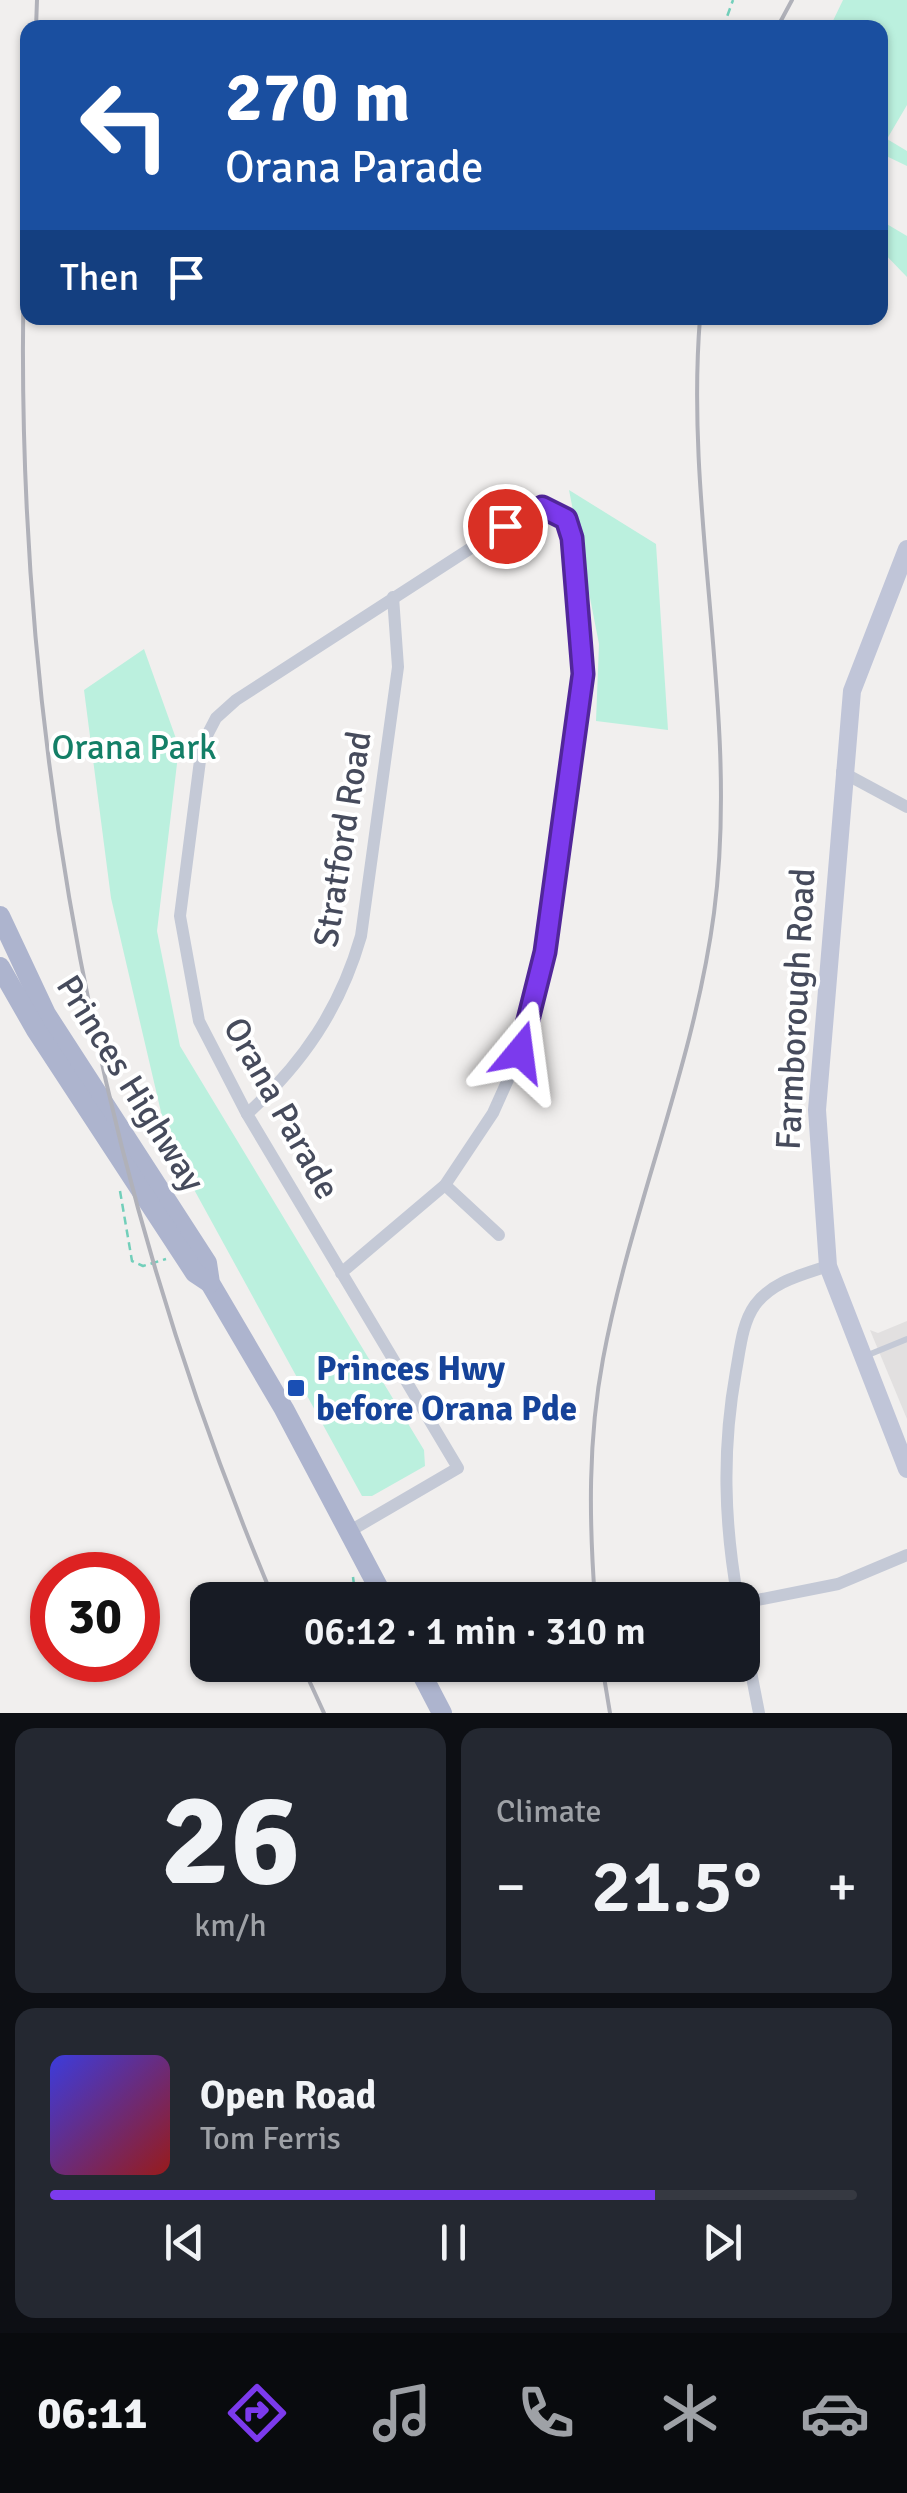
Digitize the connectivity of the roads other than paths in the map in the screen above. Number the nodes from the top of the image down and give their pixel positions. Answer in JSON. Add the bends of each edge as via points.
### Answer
{"nodes":[{"id":1,"x":907,"y":549,"type":"edge"},
{"id":2,"x":393,"y":598,"type":"junction"},
{"id":3,"x":842,"y":772,"type":"junction"},
{"id":4,"x":907,"y":807,"type":"edge"},
{"id":5,"x":0,"y":916,"type":"edge"},
{"id":6,"x":0,"y":967,"type":"edge"},
{"id":7,"x":247,"y":1114,"type":"junction"},
{"id":8,"x":446,"y":1185,"type":"junction"},
{"id":9,"x":500,"y":1236,"type":"dead end"},
{"id":10,"x":828,"y":1266,"type":"junction"},
{"id":11,"x":341,"y":1273,"type":"junction"},
{"id":12,"x":210,"y":1283,"type":"junction"},
{"id":13,"x":907,"y":1339,"type":"edge"},
{"id":14,"x":862,"y":1357,"type":"junction"},
{"id":15,"x":907,"y":1470,"type":"edge"},
{"id":16,"x":350,"y":1531,"type":"junction"},
{"id":17,"x":907,"y":1556,"type":"edge"},
{"id":18,"x":375,"y":1582,"type":"edge"},
{"id":19,"x":738,"y":1582,"type":"edge"},
{"id":20,"x":760,"y":1598,"type":"edge"},
{"id":21,"x":426,"y":1682,"type":"edge"},
{"id":22,"x":753,"y":1682,"type":"edge"},
{"id":23,"x":442,"y":1713,"type":"edge"},
{"id":24,"x":759,"y":1713,"type":"edge"}],
"edges":[{"from":1,"to":3,"type":"street","name":"Farmborough Road","via":[[852,691]]},
{"from":2,"to":7,"type":"street","name":"Stratford Road","via":[[398,667],[361,936],[318,1036]]},
{"from":2,"to":7,"type":"street","name":"Orana Parade","via":[[236,700],[216,718],[202,745],[180,930],[203,1036]]},
{"from":2,"to":8,"type":"street","name":"Orana Parade","via":[[533,508],[551,508],[566,519],[584,658],[545,952],[508,1082]]},
{"from":3,"to":4,"type":"street"},
{"from":3,"to":10,"type":"street","name":"Farmborough Road","via":[[817,1110]]},
{"from":5,"to":12,"type":"main road","name":"Princes Highway","via":[[39,1002],[207,1263]]},
{"from":6,"to":12,"type":"main road","name":"Princes Highway","via":[[194,1274]]},
{"from":7,"to":11,"type":"street","name":"Orana Parade"},
{"from":8,"to":9,"type":"street"},
{"from":8,"to":11,"type":"street"},
{"from":10,"to":14,"type":"street","name":"Farmborough Road"},
{"from":10,"to":19,"type":"street","via":[[778,1285],[746,1323],[725,1466]]},
{"from":11,"to":16,"type":"street","name":"Orana Parade","via":[[458,1468]]},
{"from":12,"to":16,"type":"main road","name":"Princes Highway"},
{"from":13,"to":14,"type":"lane"},
{"from":14,"to":15,"type":"street","name":"Farmborough Road"},
{"from":16,"to":18,"type":"main road","name":"Princes Highway"},
{"from":17,"to":20,"type":"street","via":[[838,1584]]},
{"from":21,"to":23,"type":"main road"},
{"from":22,"to":24,"type":"street"}]}
